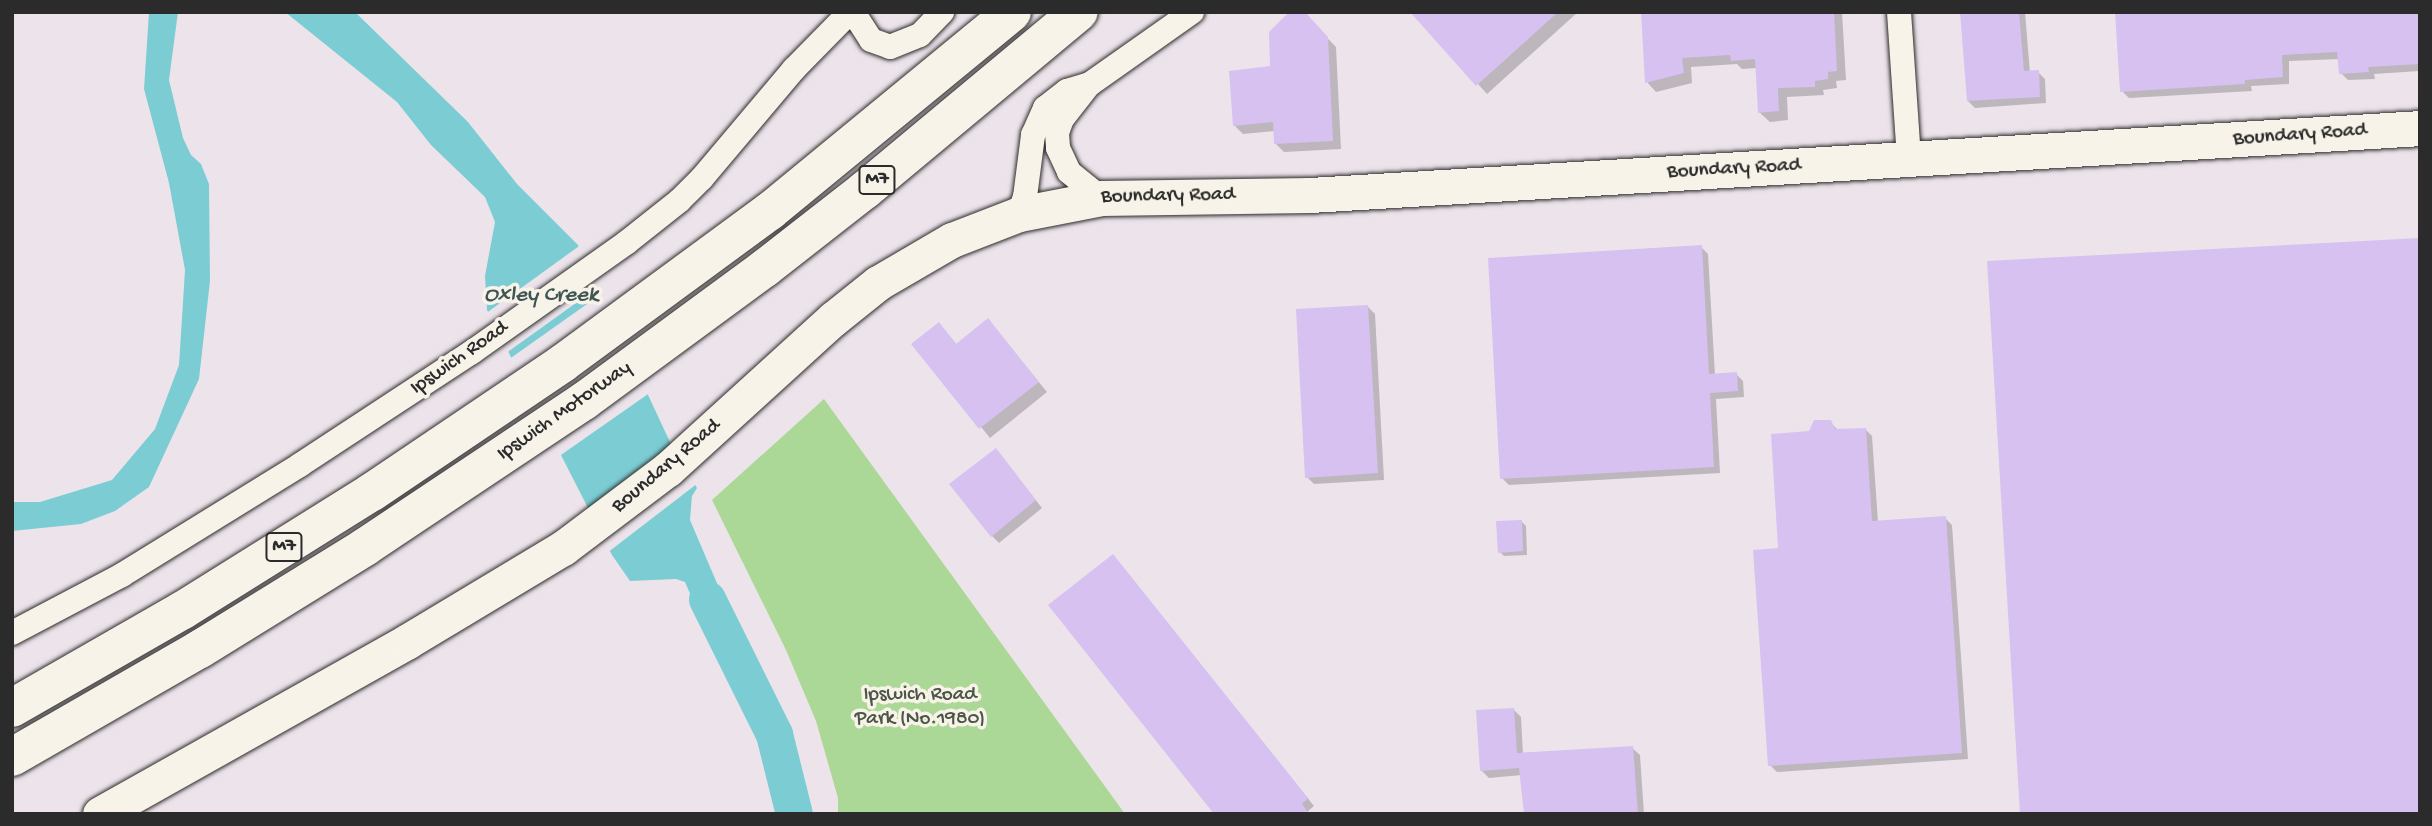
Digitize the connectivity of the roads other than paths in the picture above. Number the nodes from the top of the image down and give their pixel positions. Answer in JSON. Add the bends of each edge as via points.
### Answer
{"nodes":[{"id":1,"x":852,"y":12,"type":"edge"},
{"id":2,"x":942,"y":12,"type":"edge"},
{"id":3,"x":1012,"y":12,"type":"edge"},
{"id":4,"x":1079,"y":12,"type":"edge"},
{"id":5,"x":1192,"y":12,"type":"edge"},
{"id":6,"x":1899,"y":12,"type":"edge"},
{"id":7,"x":1090,"y":84,"type":"junction"},
{"id":8,"x":2420,"y":128,"type":"edge"},
{"id":9,"x":1909,"y":159,"type":"junction"},
{"id":10,"x":1101,"y":198,"type":"junction"},
{"id":11,"x":1019,"y":214,"type":"junction"},
{"id":12,"x":12,"y":633,"type":"edge"},
{"id":13,"x":12,"y":708,"type":"edge"},
{"id":14,"x":12,"y":757,"type":"edge"},
{"id":15,"x":113,"y":806,"type":"edge"}],
"edges":[{"from":1,"to":2,"type":"street","name":"Ipswich Road","via":[[869,38],[891,47],[919,35]]},
{"from":1,"to":12,"type":"street","name":"Ipswich Road","via":[[794,69],[702,178],[626,243],[472,352],[209,523]]},
{"from":3,"to":13,"type":"highway","name":"Ipswich Motorway","number":"M7","via":[[770,211],[493,411],[372,492]]},
{"from":4,"to":14,"type":"highway","name":"Ipswich Motorway","number":"M7","via":[[865,190],[512,451],[365,547]]},
{"from":5,"to":7,"type":"street"},
{"from":6,"to":9,"type":"street"},
{"from":7,"to":10,"type":"street","via":[[1062,119],[1058,148],[1069,172]]},
{"from":7,"to":11,"type":"street","via":[[1055,99],[1038,119]]},
{"from":8,"to":9,"type":"main road","name":"Boundary Road"},
{"from":9,"to":10,"type":"main road","name":"Boundary Road","via":[[1310,195]]},
{"from":10,"to":11,"type":"main road","name":"Boundary Road"},
{"from":11,"to":15,"type":"main road","name":"Boundary Road","via":[[952,240],[878,283],[833,318],[668,469],[564,548]]}]}
